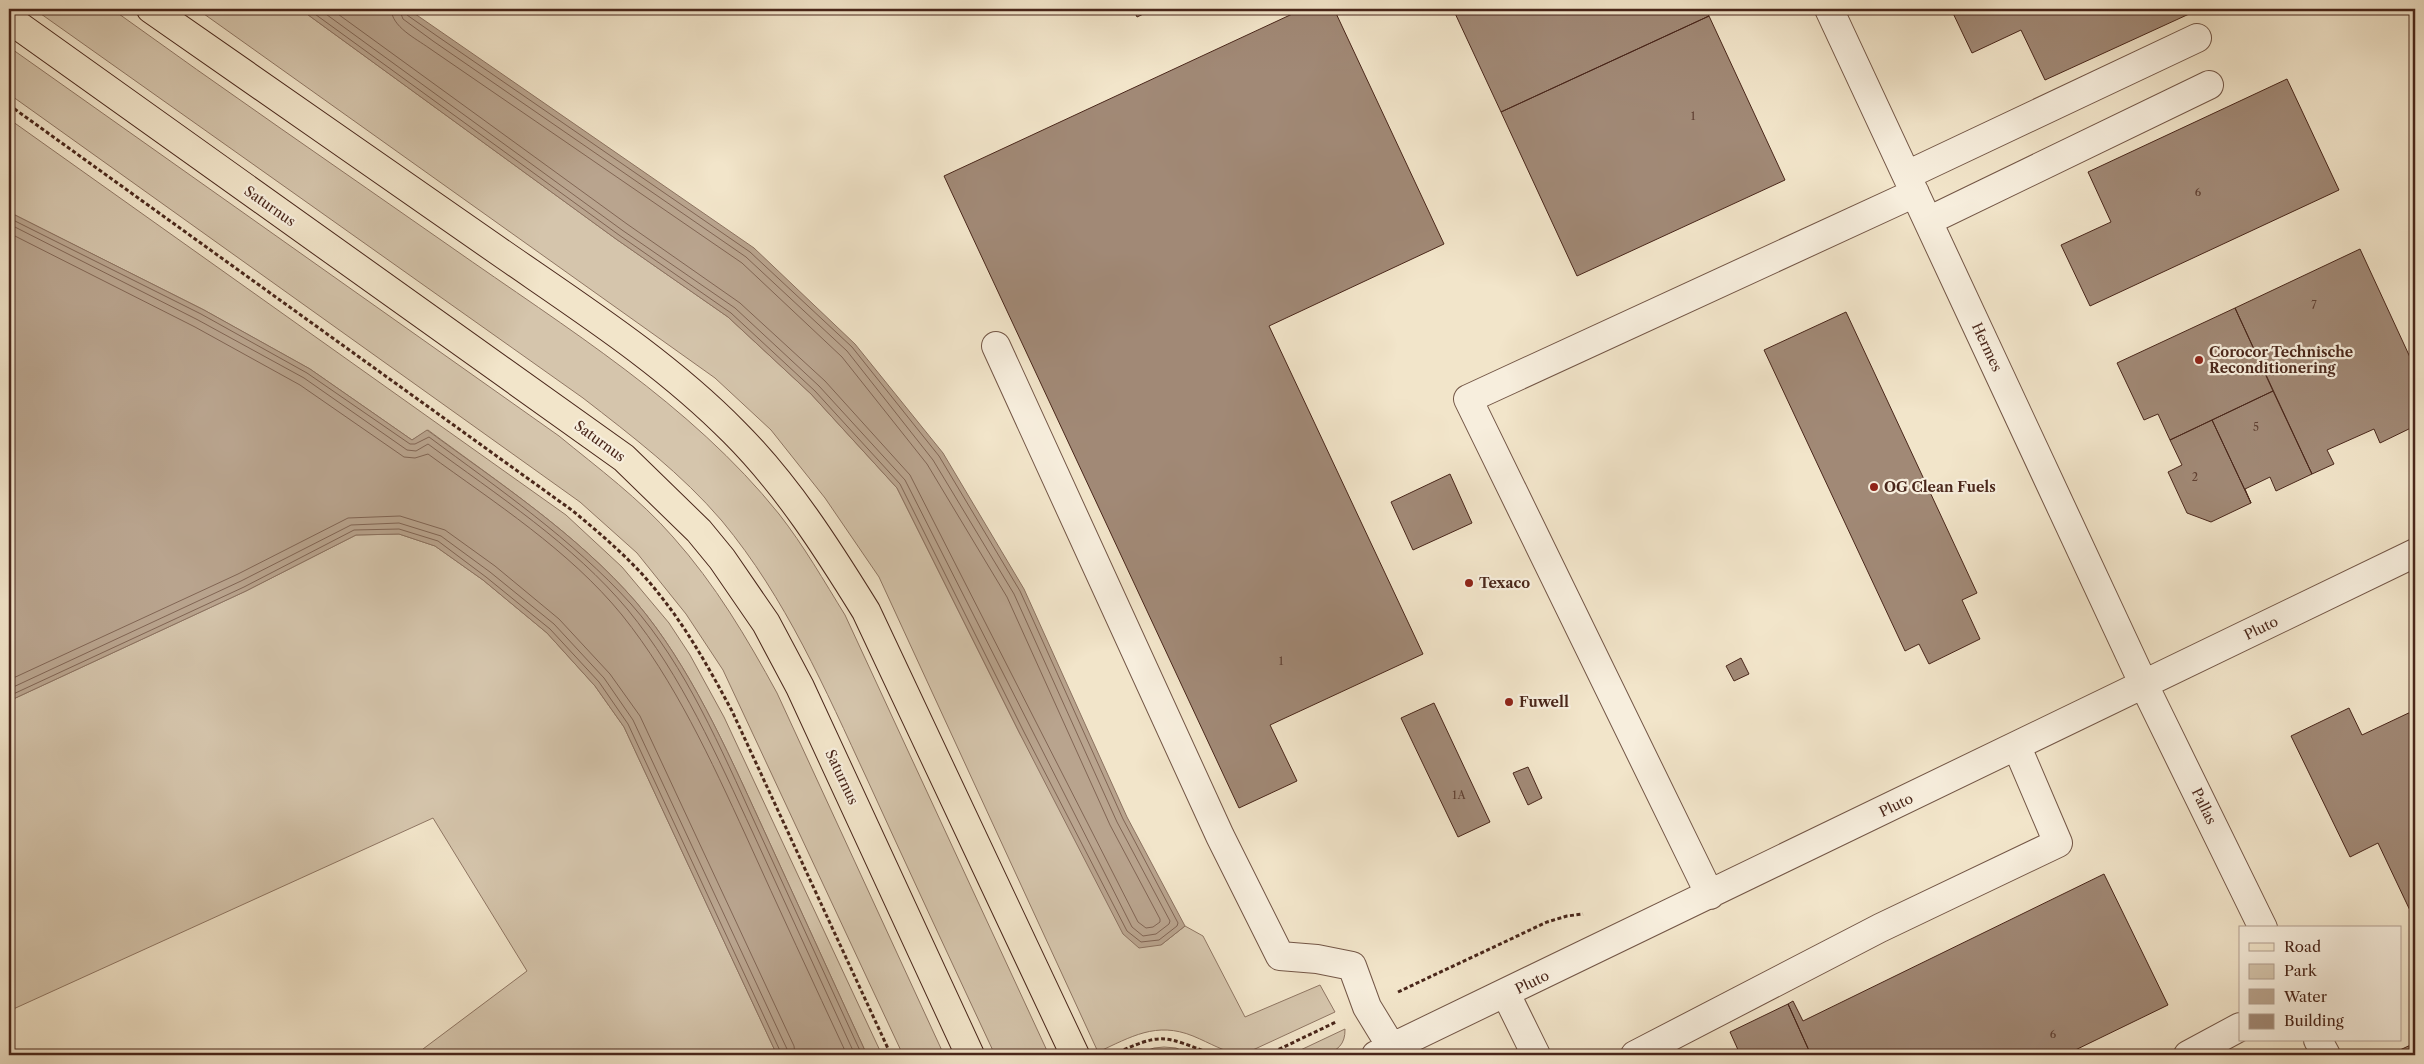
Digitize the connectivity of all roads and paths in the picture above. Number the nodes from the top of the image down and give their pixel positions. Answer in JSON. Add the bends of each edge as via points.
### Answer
{"nodes":[{"id":1,"x":151,"y":9,"type":"edge"},
{"id":2,"x":1829,"y":9,"type":"edge"},
{"id":3,"x":9,"y":19,"type":"edge"},
{"id":4,"x":2197,"y":38,"type":"dead end"},
{"id":5,"x":2209,"y":85,"type":"dead end"},
{"id":6,"x":9,"y":106,"type":"edge"},
{"id":7,"x":1911,"y":184,"type":"junction"},
{"id":8,"x":1928,"y":221,"type":"junction"},
{"id":9,"x":996,"y":346,"type":"dead end"},
{"id":10,"x":2415,"y":553,"type":"edge"},
{"id":11,"x":2144,"y":685,"type":"junction"},
{"id":12,"x":2017,"y":747,"type":"junction"},
{"id":13,"x":1710,"y":895,"type":"junction"},
{"id":14,"x":2262,"y":926,"type":"edge"},
{"id":15,"x":1620,"y":939,"type":"junction"},
{"id":16,"x":1506,"y":994,"type":"junction"},
{"id":17,"x":1366,"y":1007,"type":"junction"},
{"id":18,"x":2239,"y":1029,"type":"edge"},
{"id":19,"x":2319,"y":1042,"type":"edge"},
{"id":20,"x":1384,"y":1051,"type":"edge"},
{"id":21,"x":891,"y":1055,"type":"edge"},
{"id":22,"x":970,"y":1055,"type":"edge"},
{"id":23,"x":1075,"y":1055,"type":"edge"},
{"id":24,"x":1112,"y":1055,"type":"edge"},
{"id":25,"x":1214,"y":1055,"type":"edge"},
{"id":26,"x":1267,"y":1055,"type":"edge"},
{"id":27,"x":1536,"y":1055,"type":"edge"},
{"id":28,"x":1635,"y":1055,"type":"edge"},
{"id":29,"x":2188,"y":1055,"type":"edge"},
{"id":30,"x":2326,"y":1055,"type":"edge"}],
"edges":[{"from":1,"to":23,"type":"main road","via":[[673,376],[736,433],[782,485],[866,611]]},
{"from":2,"to":7,"type":"street","name":"Hermes"},
{"from":3,"to":22,"type":"main road","name":"Saturnus","via":[[617,453],[670,500],[750,598],[796,679]]},
{"from":4,"to":7,"type":"street"},
{"from":5,"to":8,"type":"street"},
{"from":6,"to":21,"type":"path","via":[[573,511],[640,573],[684,627],[732,711]]},
{"from":7,"to":8,"type":"street","name":"Hermes"},
{"from":7,"to":13,"type":"street","via":[[1468,399]]},
{"from":8,"to":11,"type":"street","name":"Hermes"},
{"from":9,"to":17,"type":"street","via":[[1220,836],[1280,956],[1352,966]]},
{"from":10,"to":11,"type":"street","name":"Pluto"},
{"from":11,"to":12,"type":"street","name":"Pluto"},
{"from":11,"to":14,"type":"street","name":"Pallas"},
{"from":12,"to":13,"type":"street","name":"Pluto"},
{"from":12,"to":28,"type":"street","via":[[2058,842],[1880,928]]},
{"from":13,"to":15,"type":"street","name":"Pluto"},
{"from":15,"to":16,"type":"street","name":"Pluto"},
{"from":15,"to":17,"type":"path","via":[[1593,916],[1567,916],[1532,929]]},
{"from":16,"to":20,"type":"street","name":"Pluto"},
{"from":16,"to":27,"type":"street"},
{"from":17,"to":20,"type":"street"},
{"from":17,"to":26,"type":"path"},
{"from":18,"to":29,"type":"street"},
{"from":19,"to":30,"type":"street"},
{"from":24,"to":25,"type":"path","via":[[1141,1042],[1160,1038],[1186,1043]]}]}
